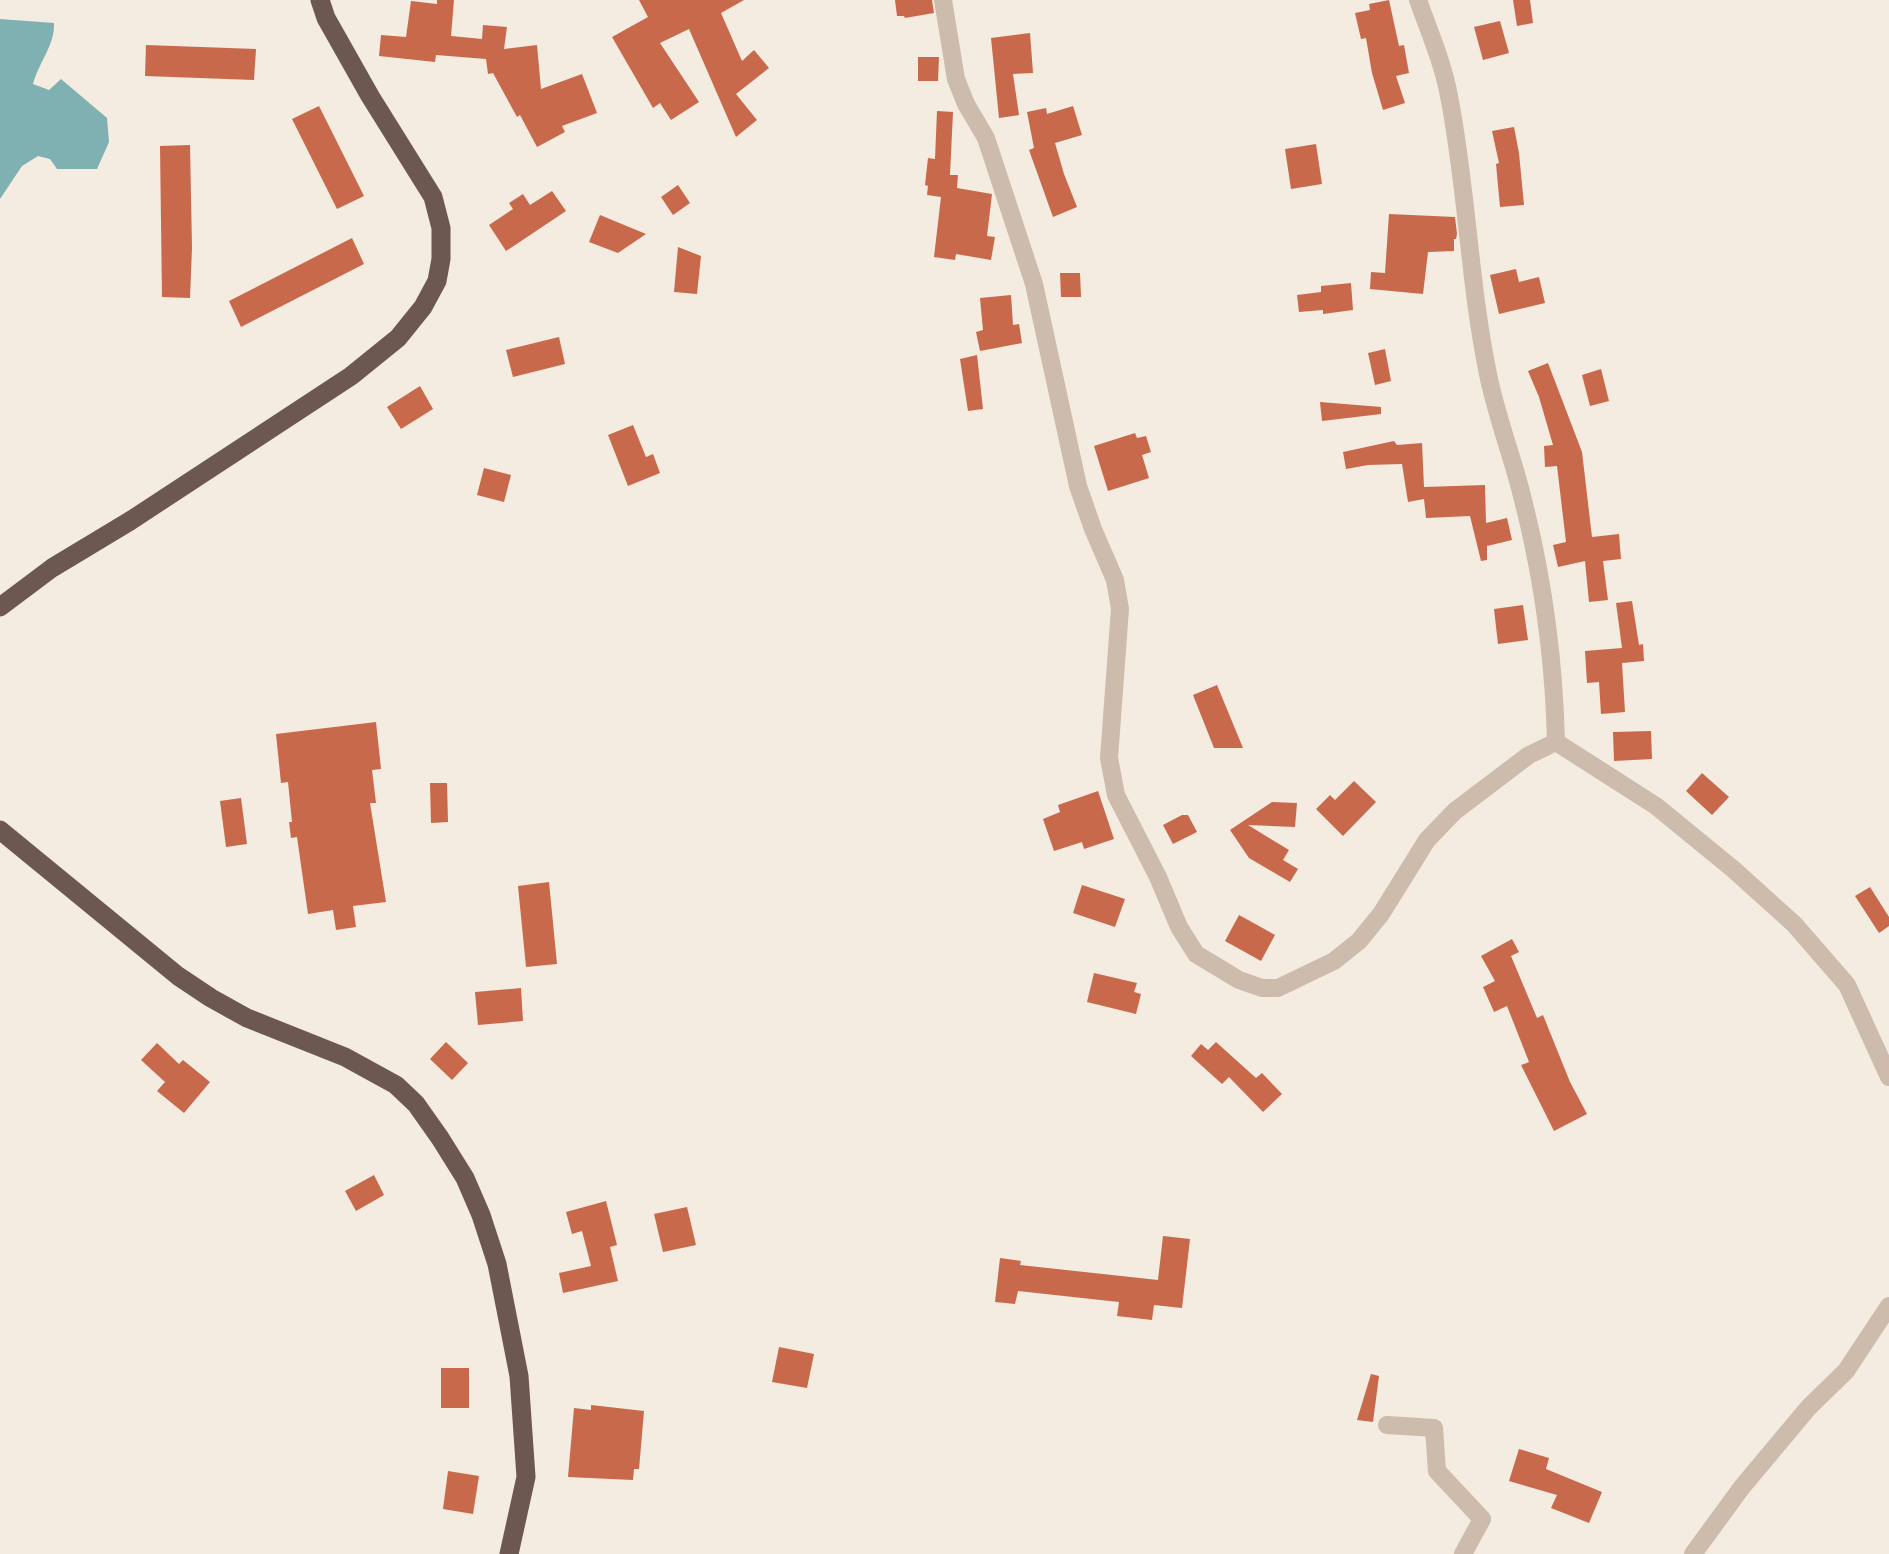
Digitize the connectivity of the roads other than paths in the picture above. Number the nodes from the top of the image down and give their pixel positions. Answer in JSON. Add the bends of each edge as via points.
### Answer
{"nodes":[{"id":1,"x":320,"y":0,"type":"edge"},
{"id":2,"x":943,"y":0,"type":"edge"},
{"id":3,"x":1418,"y":0,"type":"edge"},
{"id":4,"x":0,"y":607,"type":"edge"},
{"id":5,"x":1556,"y":742,"type":"junction"},
{"id":6,"x":0,"y":830,"type":"edge"},
{"id":7,"x":1889,"y":1077,"type":"edge"},
{"id":8,"x":1889,"y":1306,"type":"edge"},
{"id":9,"x":1387,"y":1425,"type":"dead end"},
{"id":10,"x":509,"y":1554,"type":"edge"},
{"id":11,"x":1464,"y":1554,"type":"edge"},
{"id":12,"x":1693,"y":1554,"type":"edge"}],
"edges":[{"from":1,"to":4,"type":"highway","via":[[370,96],[433,197],[441,228],[437,281],[398,338],[351,376],[51,568]]},
{"from":2,"to":5,"type":"street","via":[[956,79],[986,138],[1034,284],[1078,486],[1115,580],[1120,609],[1109,758],[1116,795],[1196,954],[1262,988],[1278,988],[1334,961],[1359,941],[1381,914],[1427,840],[1455,811],[1529,755]]},
{"from":3,"to":5,"type":"street","via":[[1449,93],[1488,377],[1538,567],[1550,633]]},
{"from":5,"to":7,"type":"street","via":[[1656,806],[1794,925],[1847,985]]},
{"from":6,"to":10,"type":"highway","via":[[211,998],[247,1018],[345,1057],[396,1085],[440,1138],[481,1215],[497,1264],[519,1376],[526,1477]]},
{"from":8,"to":12,"type":"street","via":[[1846,1371],[1742,1487]]},
{"from":9,"to":11,"type":"street","via":[[1434,1429],[1437,1471],[1482,1519]]}]}
